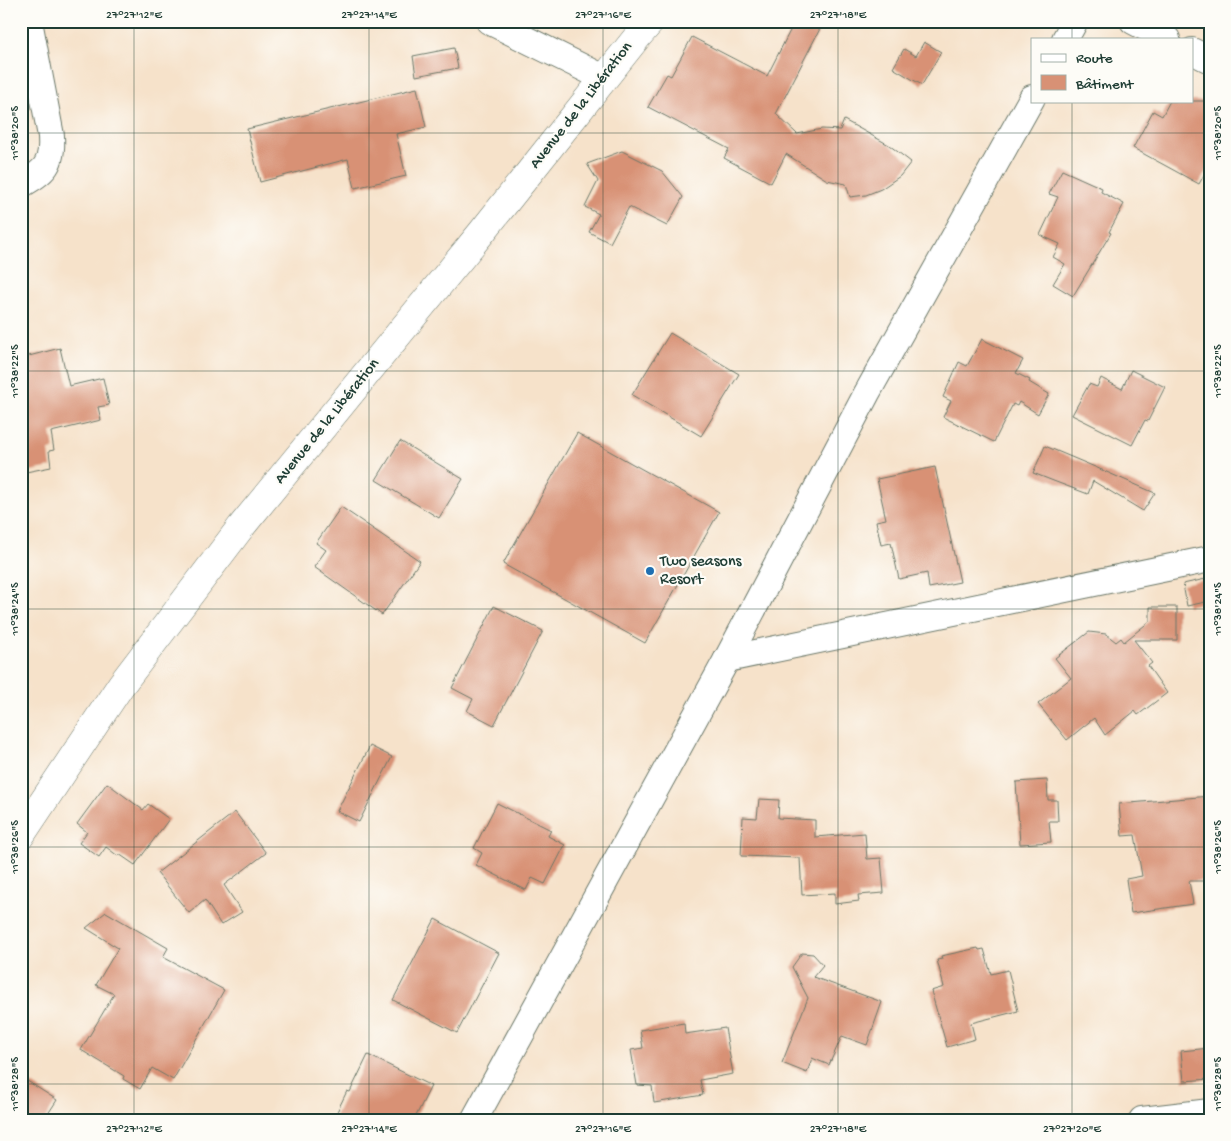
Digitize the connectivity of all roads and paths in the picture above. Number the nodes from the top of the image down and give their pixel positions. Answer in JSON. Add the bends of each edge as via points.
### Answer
{"nodes":[{"id":1,"x":30,"y":21,"type":"edge"},
{"id":2,"x":489,"y":21,"type":"edge"},
{"id":3,"x":651,"y":21,"type":"edge"},
{"id":4,"x":1075,"y":21,"type":"edge"},
{"id":5,"x":1133,"y":21,"type":"edge"},
{"id":6,"x":1066,"y":38,"type":"edge"},
{"id":7,"x":1165,"y":38,"type":"edge"},
{"id":8,"x":1194,"y":52,"type":"edge"},
{"id":9,"x":1210,"y":60,"type":"edge"},
{"id":10,"x":604,"y":78,"type":"junction"},
{"id":11,"x":1031,"y":100,"type":"edge"},
{"id":12,"x":21,"y":185,"type":"edge"},
{"id":13,"x":1210,"y":559,"type":"edge"},
{"id":14,"x":727,"y":659,"type":"junction"},
{"id":15,"x":21,"y":835,"type":"edge"},
{"id":16,"x":1210,"y":1112,"type":"edge"},
{"id":17,"x":474,"y":1120,"type":"edge"},
{"id":18,"x":1142,"y":1120,"type":"edge"}],
"edges":[{"from":1,"to":12,"type":"street","via":[[52,147],[42,172]]},
{"from":2,"to":10,"type":"street"},
{"from":3,"to":10,"type":"street","name":"Avenue de la Libération"},
{"from":4,"to":6,"type":"street"},
{"from":5,"to":7,"type":"street"},
{"from":8,"to":9,"type":"street"},
{"from":10,"to":15,"type":"street","name":"Avenue de la Libération","via":[[235,535],[121,685]]},
{"from":11,"to":14,"type":"street","via":[[872,384]]},
{"from":13,"to":14,"type":"street"},
{"from":14,"to":17,"type":"street"},
{"from":16,"to":18,"type":"street"}]}
